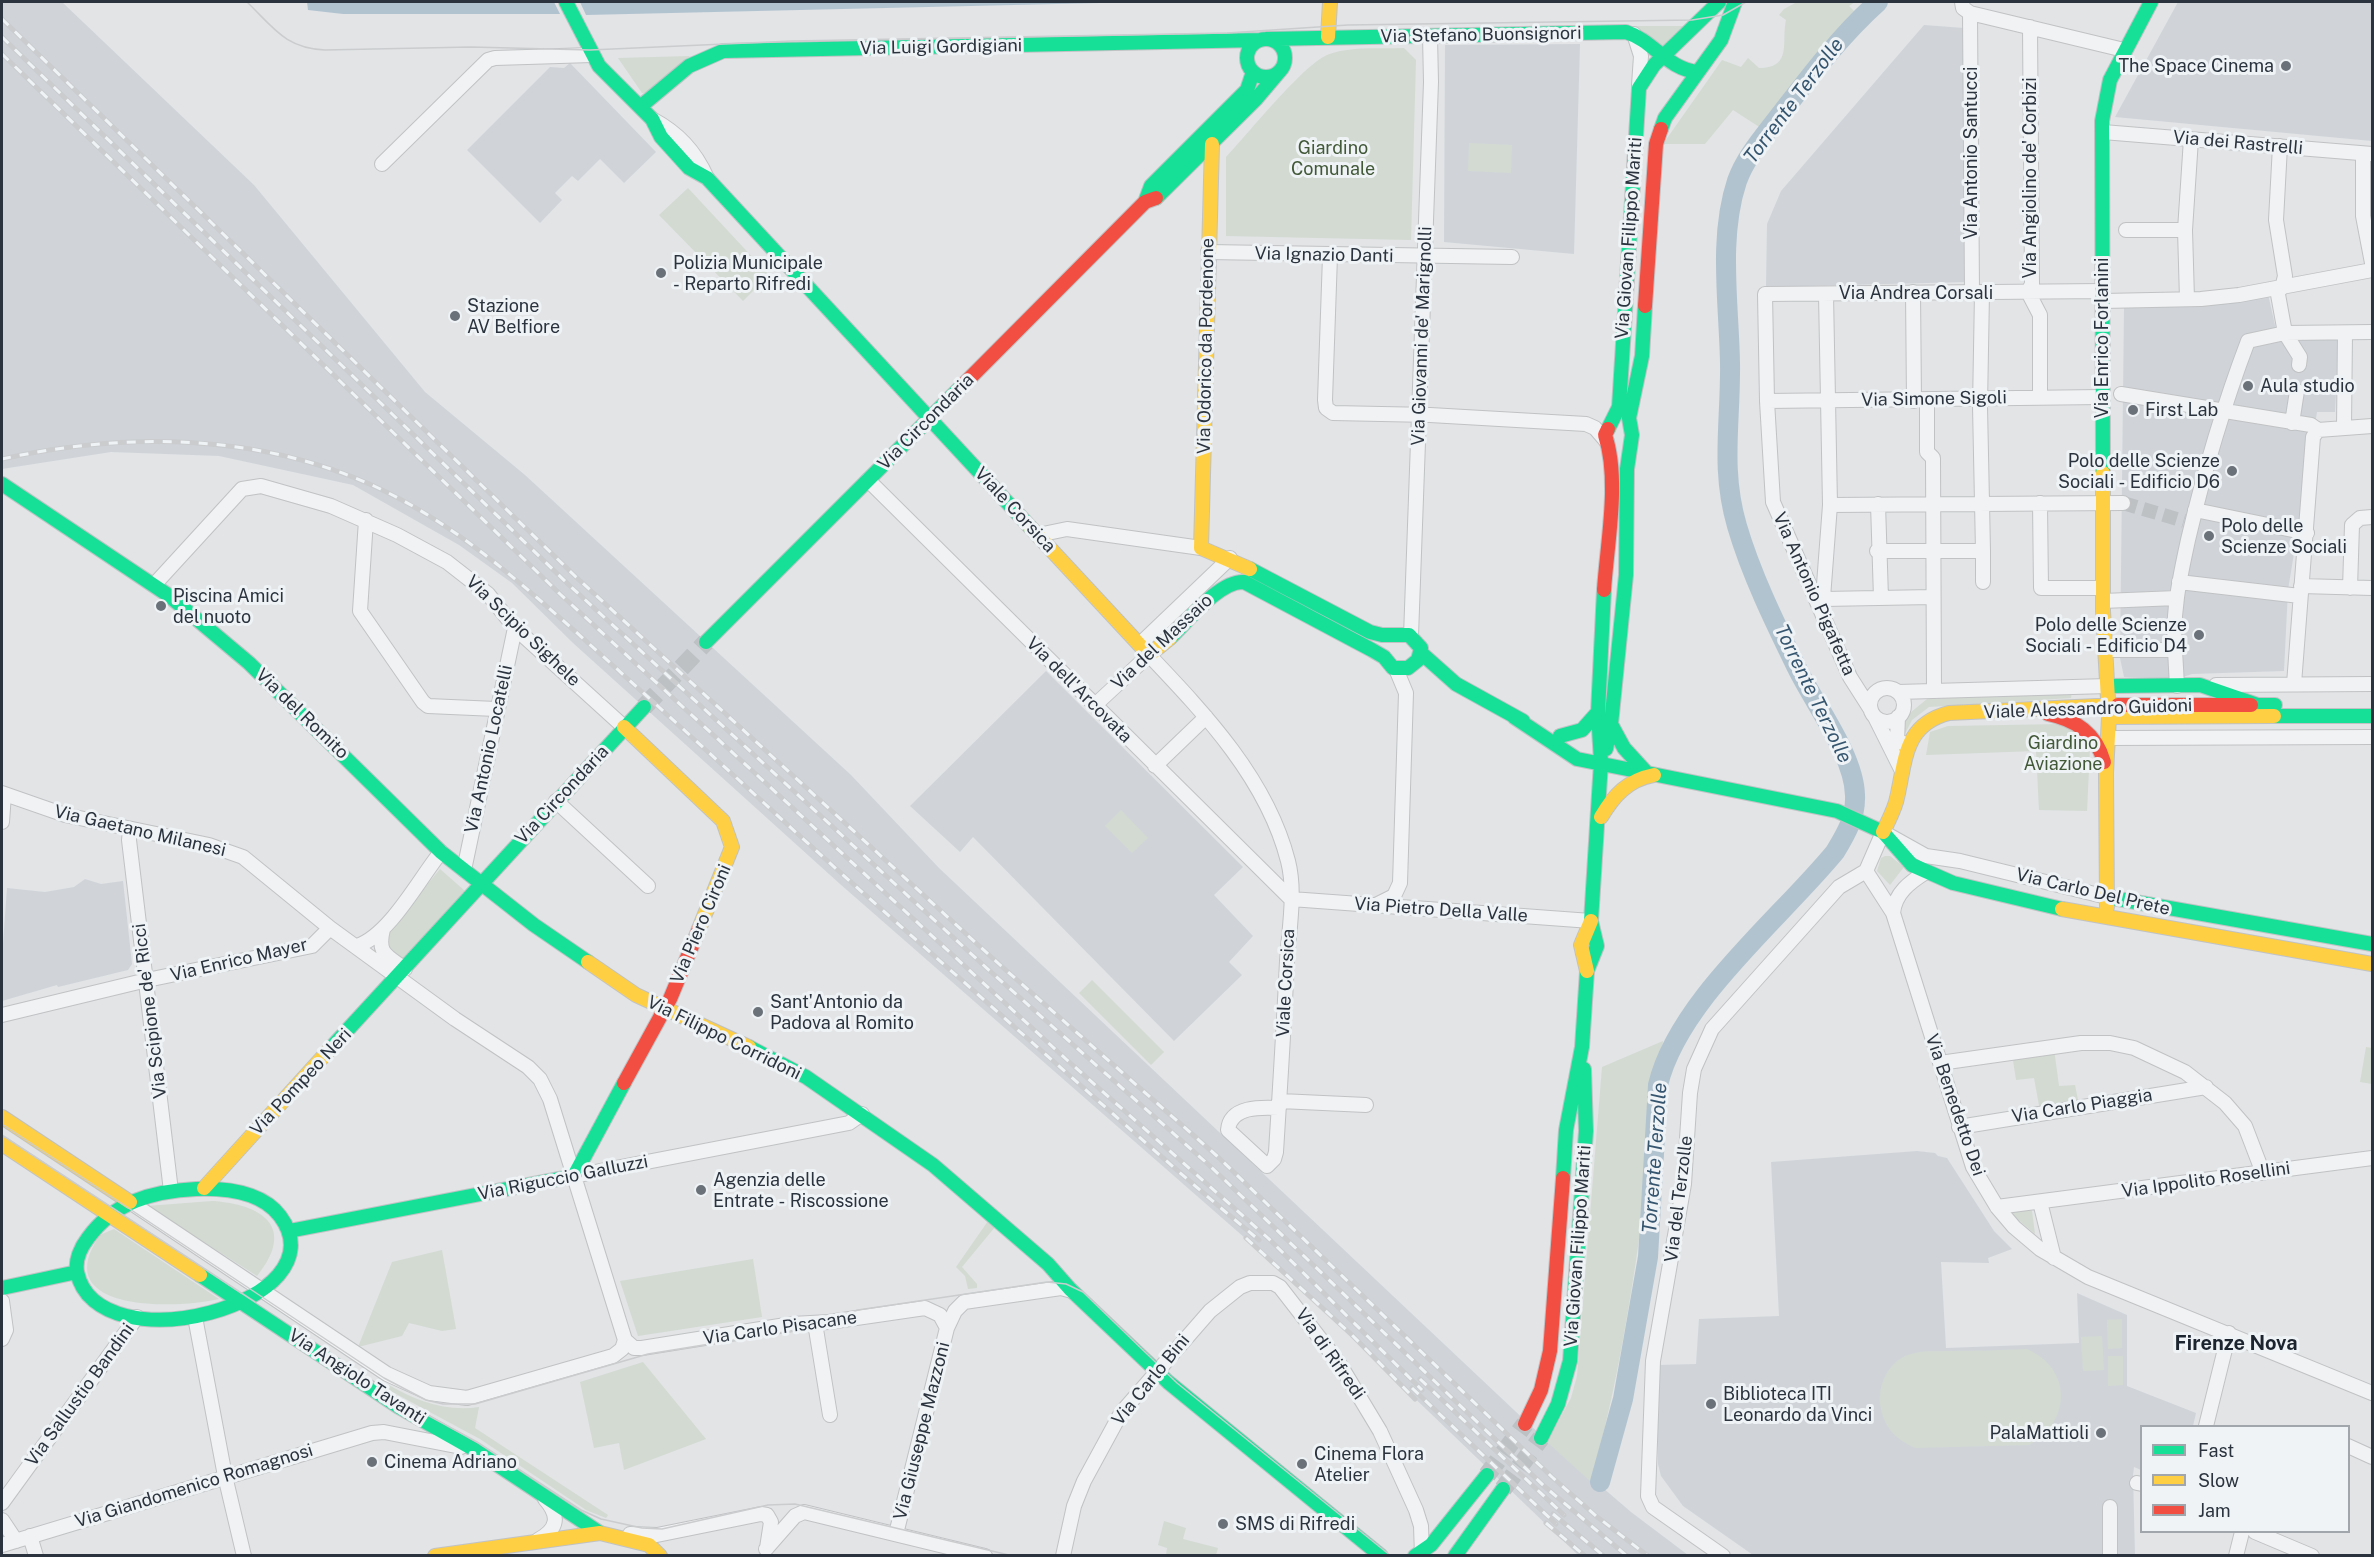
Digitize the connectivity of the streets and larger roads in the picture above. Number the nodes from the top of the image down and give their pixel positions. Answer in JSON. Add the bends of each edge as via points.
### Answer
{"nodes":[{"id":1,"x":566,"y":2,"type":"edge"},
{"id":2,"x":1719,"y":2,"type":"edge"},
{"id":3,"x":1735,"y":2,"type":"edge"},
{"id":4,"x":2151,"y":2,"type":"edge"},
{"id":5,"x":1330,"y":4,"type":"edge"},
{"id":6,"x":1965,"y":7,"type":"edge"},
{"id":7,"x":2030,"y":27,"type":"junction"},
{"id":8,"x":1634,"y":34,"type":"junction"},
{"id":9,"x":1430,"y":36,"type":"junction"},
{"id":10,"x":1328,"y":38,"type":"junction"},
{"id":11,"x":1263,"y":39,"type":"junction"},
{"id":12,"x":1693,"y":43,"type":"junction"},
{"id":13,"x":2124,"y":50,"type":"junction"},
{"id":14,"x":592,"y":55,"type":"junction"},
{"id":15,"x":1663,"y":57,"type":"junction"},
{"id":16,"x":1701,"y":68,"type":"junction"},
{"id":17,"x":1281,"y":70,"type":"junction"},
{"id":18,"x":1253,"y":72,"type":"junction"},
{"id":19,"x":1639,"y":88,"type":"junction"},
{"id":20,"x":640,"y":107,"type":"junction"},
{"id":21,"x":2103,"y":132,"type":"junction"},
{"id":22,"x":2191,"y":138,"type":"junction"},
{"id":23,"x":1212,"y":144,"type":"junction"},
{"id":24,"x":2280,"y":146,"type":"junction"},
{"id":25,"x":2368,"y":154,"type":"edge"},
{"id":26,"x":382,"y":164,"type":"dead end"},
{"id":27,"x":1145,"y":202,"type":"junction"},
{"id":28,"x":2102,"y":230,"type":"junction"},
{"id":29,"x":2185,"y":230,"type":"junction"},
{"id":30,"x":1208,"y":252,"type":"junction"},
{"id":31,"x":1330,"y":256,"type":"junction"},
{"id":32,"x":1425,"y":257,"type":"junction"},
{"id":33,"x":1512,"y":257,"type":"dead end"},
{"id":34,"x":2373,"y":262,"type":"edge"},
{"id":35,"x":2373,"y":270,"type":"edge"},
{"id":36,"x":2280,"y":289,"type":"junction"},
{"id":37,"x":1913,"y":292,"type":"junction"},
{"id":38,"x":1977,"y":292,"type":"junction"},
{"id":39,"x":2028,"y":292,"type":"junction"},
{"id":40,"x":1765,"y":294,"type":"joint"},
{"id":41,"x":1826,"y":294,"type":"junction"},
{"id":42,"x":2103,"y":296,"type":"junction"},
{"id":43,"x":2187,"y":299,"type":"junction"},
{"id":44,"x":2373,"y":332,"type":"edge"},
{"id":45,"x":2285,"y":333,"type":"junction"},
{"id":46,"x":2345,"y":333,"type":"junction"},
{"id":47,"x":2121,"y":394,"type":"dead end"},
{"id":48,"x":2040,"y":397,"type":"junction"},
{"id":49,"x":2102,"y":397,"type":"junction"},
{"id":50,"x":1982,"y":400,"type":"junction"},
{"id":51,"x":1767,"y":401,"type":"junction"},
{"id":52,"x":1827,"y":401,"type":"junction"},
{"id":53,"x":1920,"y":401,"type":"junction"},
{"id":54,"x":2222,"y":411,"type":"junction"},
{"id":55,"x":1419,"y":414,"type":"junction"},
{"id":56,"x":2293,"y":417,"type":"junction"},
{"id":57,"x":929,"y":418,"type":"junction"},
{"id":58,"x":1610,"y":426,"type":"junction"},
{"id":59,"x":2373,"y":426,"type":"edge"},
{"id":60,"x":2344,"y":427,"type":"junction"},
{"id":61,"x":2318,"y":430,"type":"junction"},
{"id":62,"x":1630,"y":438,"type":"junction"},
{"id":63,"x":1608,"y":443,"type":"junction"},
{"id":64,"x":868,"y":480,"type":"junction"},
{"id":65,"x":2,"y":484,"type":"edge"},
{"id":66,"x":1933,"y":503,"type":"junction"},
{"id":67,"x":1983,"y":503,"type":"junction"},
{"id":68,"x":2040,"y":503,"type":"junction"},
{"id":69,"x":2103,"y":503,"type":"junction"},
{"id":70,"x":2123,"y":503,"type":"tunnel mouth"},
{"id":71,"x":1830,"y":504,"type":"junction"},
{"id":72,"x":1878,"y":504,"type":"junction"},
{"id":73,"x":2373,"y":517,"type":"edge"},
{"id":74,"x":2190,"y":518,"type":"junction"},
{"id":75,"x":366,"y":520,"type":"junction"},
{"id":76,"x":2307,"y":533,"type":"junction"},
{"id":77,"x":1038,"y":535,"type":"junction"},
{"id":78,"x":1201,"y":548,"type":"junction"},
{"id":79,"x":1877,"y":551,"type":"junction"},
{"id":80,"x":1932,"y":551,"type":"junction"},
{"id":81,"x":1983,"y":551,"type":"junction"},
{"id":82,"x":1230,"y":558,"type":"junction"},
{"id":83,"x":1232,"y":582,"type":"junction"},
{"id":84,"x":1983,"y":582,"type":"dead end"},
{"id":85,"x":2179,"y":582,"type":"junction"},
{"id":86,"x":154,"y":585,"type":"junction"},
{"id":87,"x":2350,"y":588,"type":"junction"},
{"id":88,"x":2373,"y":588,"type":"edge"},
{"id":89,"x":2301,"y":591,"type":"junction"},
{"id":90,"x":2103,"y":595,"type":"junction"},
{"id":91,"x":1932,"y":597,"type":"junction"},
{"id":92,"x":1881,"y":598,"type":"junction"},
{"id":93,"x":2177,"y":598,"type":"junction"},
{"id":94,"x":1823,"y":605,"type":"junction"},
{"id":95,"x":515,"y":628,"type":"junction"},
{"id":96,"x":1394,"y":635,"type":"junction"},
{"id":97,"x":1411,"y":636,"type":"junction"},
{"id":98,"x":706,"y":642,"type":"tunnel mouth"},
{"id":99,"x":1144,"y":649,"type":"junction"},
{"id":100,"x":2105,"y":650,"type":"junction"},
{"id":101,"x":2175,"y":650,"type":"junction"},
{"id":102,"x":1420,"y":652,"type":"junction"},
{"id":103,"x":1384,"y":657,"type":"junction"},
{"id":104,"x":1411,"y":668,"type":"junction"},
{"id":105,"x":1396,"y":669,"type":"junction"},
{"id":106,"x":1456,"y":684,"type":"junction"},
{"id":107,"x":2294,"y":684,"type":"junction"},
{"id":108,"x":2373,"y":684,"type":"edge"},
{"id":109,"x":2200,"y":685,"type":"junction"},
{"id":110,"x":2108,"y":686,"type":"junction"},
{"id":111,"x":2177,"y":686,"type":"junction"},
{"id":112,"x":1934,"y":690,"type":"junction"},
{"id":113,"x":1898,"y":692,"type":"junction"},
{"id":114,"x":1095,"y":705,"type":"junction"},
{"id":115,"x":2258,"y":705,"type":"junction"},
{"id":116,"x":2373,"y":705,"type":"edge"},
{"id":117,"x":644,"y":707,"type":"tunnel mouth"},
{"id":118,"x":496,"y":709,"type":"junction"},
{"id":119,"x":2005,"y":711,"type":"junction"},
{"id":120,"x":2109,"y":711,"type":"junction"},
{"id":121,"x":1598,"y":712,"type":"junction"},
{"id":122,"x":1901,"y":712,"type":"junction"},
{"id":123,"x":1873,"y":713,"type":"junction"},
{"id":124,"x":2373,"y":716,"type":"edge"},
{"id":125,"x":1206,"y":717,"type":"junction"},
{"id":126,"x":1514,"y":717,"type":"junction"},
{"id":127,"x":1611,"y":724,"type":"junction"},
{"id":128,"x":624,"y":727,"type":"junction"},
{"id":129,"x":1560,"y":736,"type":"junction"},
{"id":130,"x":2373,"y":737,"type":"edge"},
{"id":131,"x":2108,"y":738,"type":"junction"},
{"id":132,"x":1909,"y":745,"type":"junction"},
{"id":133,"x":1601,"y":762,"type":"junction"},
{"id":134,"x":1155,"y":765,"type":"junction"},
{"id":135,"x":1645,"y":771,"type":"junction"},
{"id":136,"x":1902,"y":771,"type":"junction"},
{"id":137,"x":2106,"y":773,"type":"junction"},
{"id":138,"x":1664,"y":774,"type":"junction"},
{"id":139,"x":3,"y":794,"type":"edge"},
{"id":140,"x":556,"y":801,"type":"junction"},
{"id":141,"x":1598,"y":821,"type":"junction"},
{"id":142,"x":2,"y":822,"type":"edge"},
{"id":143,"x":130,"y":830,"type":"junction"},
{"id":144,"x":1883,"y":832,"type":"junction"},
{"id":145,"x":441,"y":852,"type":"junction"},
{"id":146,"x":1288,"y":865,"type":"junction"},
{"id":147,"x":464,"y":870,"type":"junction"},
{"id":148,"x":1866,"y":871,"type":"junction"},
{"id":149,"x":1263,"y":873,"type":"junction"},
{"id":150,"x":1929,"y":874,"type":"junction"},
{"id":151,"x":481,"y":884,"type":"junction"},
{"id":152,"x":648,"y":886,"type":"dead end"},
{"id":153,"x":2107,"y":897,"type":"junction"},
{"id":154,"x":1291,"y":899,"type":"junction"},
{"id":155,"x":1371,"y":905,"type":"junction"},
{"id":156,"x":1891,"y":909,"type":"junction"},
{"id":157,"x":2100,"y":917,"type":"junction"},
{"id":158,"x":1591,"y":921,"type":"junction"},
{"id":159,"x":2246,"y":923,"type":"junction"},
{"id":160,"x":330,"y":928,"type":"junction"},
{"id":161,"x":383,"y":929,"type":"junction"},
{"id":162,"x":2242,"y":941,"type":"junction"},
{"id":163,"x":2368,"y":943,"type":"edge"},
{"id":164,"x":357,"y":946,"type":"junction"},
{"id":165,"x":2366,"y":963,"type":"edge"},
{"id":166,"x":401,"y":973,"type":"junction"},
{"id":167,"x":147,"y":980,"type":"junction"},
{"id":168,"x":665,"y":1009,"type":"junction"},
{"id":169,"x":2,"y":1016,"type":"edge"},
{"id":170,"x":1581,"y":1047,"type":"junction"},
{"id":171,"x":1940,"y":1063,"type":"junction"},
{"id":172,"x":2206,"y":1087,"type":"junction"},
{"id":173,"x":1279,"y":1105,"type":"junction"},
{"id":174,"x":1366,"y":1105,"type":"dead end"},
{"id":175,"x":856,"y":1110,"type":"junction"},
{"id":176,"x":2,"y":1117,"type":"edge"},
{"id":177,"x":1959,"y":1126,"type":"junction"},
{"id":178,"x":2,"y":1143,"type":"edge"},
{"id":179,"x":2373,"y":1158,"type":"edge"},
{"id":180,"x":2263,"y":1173,"type":"junction"},
{"id":181,"x":574,"y":1176,"type":"junction"},
{"id":182,"x":204,"y":1188,"type":"junction"},
{"id":183,"x":171,"y":1191,"type":"junction"},
{"id":184,"x":130,"y":1202,"type":"junction"},
{"id":185,"x":2040,"y":1202,"type":"junction"},
{"id":186,"x":1996,"y":1207,"type":"junction"},
{"id":187,"x":108,"y":1216,"type":"junction"},
{"id":188,"x":289,"y":1231,"type":"junction"},
{"id":189,"x":2054,"y":1258,"type":"junction"},
{"id":190,"x":76,"y":1272,"type":"junction"},
{"id":191,"x":1273,"y":1283,"type":"joint"},
{"id":192,"x":2,"y":1288,"type":"edge"},
{"id":193,"x":262,"y":1289,"type":"junction"},
{"id":194,"x":1072,"y":1291,"type":"junction"},
{"id":195,"x":2,"y":1301,"type":"edge"},
{"id":196,"x":241,"y":1302,"type":"junction"},
{"id":197,"x":137,"y":1317,"type":"junction"},
{"id":198,"x":195,"y":1317,"type":"junction"},
{"id":199,"x":815,"y":1323,"type":"junction"},
{"id":200,"x":947,"y":1328,"type":"junction"},
{"id":201,"x":2229,"y":1333,"type":"junction"},
{"id":202,"x":2,"y":1339,"type":"edge"},
{"id":203,"x":625,"y":1340,"type":"junction"},
{"id":204,"x":1155,"y":1371,"type":"junction"},
{"id":205,"x":2373,"y":1393,"type":"edge"},
{"id":206,"x":830,"y":1415,"type":"dead end"},
{"id":207,"x":1525,"y":1424,"type":"tunnel mouth"},
{"id":208,"x":2206,"y":1425,"type":"edge"},
{"id":209,"x":372,"y":1433,"type":"joint"},
{"id":210,"x":1540,"y":1438,"type":"tunnel mouth"},
{"id":211,"x":2350,"y":1446,"type":"edge"},
{"id":212,"x":475,"y":1450,"type":"junction"},
{"id":213,"x":2373,"y":1457,"type":"edge"},
{"id":214,"x":1487,"y":1475,"type":"tunnel mouth"},
{"id":215,"x":225,"y":1476,"type":"junction"},
{"id":216,"x":1503,"y":1489,"type":"tunnel mouth"},
{"id":217,"x":540,"y":1493,"type":"junction"},
{"id":218,"x":2,"y":1503,"type":"edge"},
{"id":219,"x":2110,"y":1507,"type":"dead end"},
{"id":220,"x":2,"y":1520,"type":"edge"},
{"id":221,"x":672,"y":1532,"type":"junction"},
{"id":222,"x":601,"y":1533,"type":"junction"},
{"id":223,"x":2242,"y":1533,"type":"edge"},
{"id":224,"x":2257,"y":1533,"type":"edge"},
{"id":225,"x":896,"y":1534,"type":"junction"},
{"id":226,"x":30,"y":1536,"type":"junction"},
{"id":227,"x":538,"y":1540,"type":"junction"},
{"id":228,"x":16,"y":1541,"type":"junction"},
{"id":229,"x":2,"y":1545,"type":"edge"},
{"id":230,"x":766,"y":1552,"type":"edge"},
{"id":231,"x":1380,"y":1555,"type":"edge"},
{"id":232,"x":1423,"y":1555,"type":"edge"},
{"id":233,"x":36,"y":1556,"type":"edge"},
{"id":234,"x":244,"y":1556,"type":"edge"},
{"id":235,"x":435,"y":1556,"type":"edge"},
{"id":236,"x":661,"y":1556,"type":"edge"},
{"id":237,"x":985,"y":1556,"type":"edge"},
{"id":238,"x":1063,"y":1556,"type":"edge"},
{"id":239,"x":1455,"y":1556,"type":"edge"},
{"id":240,"x":1723,"y":1556,"type":"edge"},
{"id":241,"x":2110,"y":1556,"type":"edge"},
{"id":242,"x":2236,"y":1556,"type":"edge"},
{"id":243,"x":2312,"y":1556,"type":"edge"}],
"edges":[{"from":1,"to":14,"type":"street","name":"Viale Corsica"},
{"from":2,"to":12,"type":"street"},
{"from":3,"to":16,"type":"street","name":"Via Giovan Filippo Mariti","via":[[1720,40]]},
{"from":4,"to":13,"type":"street","name":"Via Enrico Forlanini"},
{"from":5,"to":10,"type":"street"},
{"from":6,"to":7,"type":"street"},
{"from":6,"to":38,"type":"street","name":"Via Antonio Santucci"},
{"from":7,"to":13,"type":"street"},
{"from":7,"to":39,"type":"street","name":"Via Angiolino de' Corbizi","via":[[2032,284]]},
{"from":8,"to":9,"type":"street","name":"Via Stefano Buonsignori"},
{"from":8,"to":15,"type":"street"},
{"from":8,"to":19,"type":"street","via":[[1641,56]]},
{"from":9,"to":10,"type":"street","name":"Via Stefano Buonsignori"},
{"from":9,"to":32,"type":"street","name":"Via Giovanni de' Marignolli"},
{"from":10,"to":11,"type":"street","name":"Via Stefano Buonsignori"},
{"from":10,"to":17,"type":"street","name":"Via Stefano Buonsignori","via":[[1307,47]]},
{"from":11,"to":17,"type":"street","via":[[1275,41],[1282,48],[1285,58]]},
{"from":11,"to":18,"type":"street","via":[[1252,44],[1247,55]]},
{"from":11,"to":20,"type":"street","name":"Via Luigi Gordigiani","via":[[723,51],[692,64]]},
{"from":12,"to":15,"type":"street"},
{"from":12,"to":16,"type":"street"},
{"from":13,"to":21,"type":"street","name":"Via Enrico Forlanini","via":[[2108,86]]},
{"from":14,"to":20,"type":"street","name":"Viale Corsica"},
{"from":14,"to":26,"type":"street","via":[[488,60]]},
{"from":15,"to":16,"type":"street","via":[[1682,71]]},
{"from":15,"to":19,"type":"street","via":[[1647,72]]},
{"from":16,"to":62,"type":"street","name":"Via Giovan Filippo Mariti","via":[[1665,118],[1657,139],[1642,356],[1629,418]]},
{"from":17,"to":18,"type":"street","via":[[1264,77]]},
{"from":17,"to":23,"type":"street","name":"Via Circondaria"},
{"from":18,"to":27,"type":"street","name":"Via Circondaria","via":[[1247,90],[1151,186]]},
{"from":19,"to":58,"type":"street","name":"Via Giovan Filippo Mariti","via":[[1620,355],[1620,407]]},
{"from":20,"to":57,"type":"street","name":"Viale Corsica","via":[[689,168],[707,178]]},
{"from":21,"to":22,"type":"street","name":"Via dei Rastrelli"},
{"from":21,"to":28,"type":"street","name":"Via Enrico Forlanini"},
{"from":22,"to":24,"type":"street","name":"Via dei Rastrelli"},
{"from":22,"to":29,"type":"street"},
{"from":23,"to":27,"type":"street","name":"Via Circondaria","via":[[1158,197]]},
{"from":23,"to":30,"type":"street","name":"Via Odorico da Pordenone"},
{"from":24,"to":25,"type":"street","name":"Via dei Rastrelli"},
{"from":24,"to":36,"type":"street","via":[[2276,220],[2285,276]]},
{"from":25,"to":34,"type":"street","via":[[2363,216]]},
{"from":27,"to":57,"type":"street","name":"Via Circondaria"},
{"from":28,"to":29,"type":"street"},
{"from":28,"to":42,"type":"street","name":"Via Enrico Forlanini"},
{"from":29,"to":43,"type":"street"},
{"from":30,"to":31,"type":"street","name":"Via Ignazio Danti"},
{"from":30,"to":78,"type":"street","name":"Via Odorico da Pordenone"},
{"from":31,"to":32,"type":"street","name":"Via Ignazio Danti"},
{"from":31,"to":55,"type":"street","via":[[1326,408],[1333,413]]},
{"from":32,"to":33,"type":"street","name":"Via Ignazio Danti"},
{"from":32,"to":55,"type":"street","name":"Via Giovanni de' Marignolli"},
{"from":35,"to":36,"type":"street","name":"Via Andrea Corsali"},
{"from":36,"to":43,"type":"street","name":"Via Andrea Corsali"},
{"from":36,"to":45,"type":"street"},
{"from":37,"to":38,"type":"street","name":"Via Andrea Corsali"},
{"from":37,"to":41,"type":"street","name":"Via Andrea Corsali"},
{"from":37,"to":53,"type":"street"},
{"from":38,"to":39,"type":"street","name":"Via Andrea Corsali"},
{"from":38,"to":50,"type":"street","name":"Via Antonio Santucci"},
{"from":39,"to":42,"type":"street","name":"Via Andrea Corsali"},
{"from":39,"to":48,"type":"street","name":"Via Angiolino de' Corbizi","via":[[2040,315]]},
{"from":40,"to":41,"type":"street","name":"Via Andrea Corsali"},
{"from":40,"to":51,"type":"street","name":"Via Antonio Pigafetta"},
{"from":41,"to":52,"type":"street"},
{"from":42,"to":43,"type":"street","name":"Via Andrea Corsali"},
{"from":42,"to":49,"type":"street","name":"Via Enrico Forlanini"},
{"from":44,"to":46,"type":"street"},
{"from":45,"to":46,"type":"street"},
{"from":45,"to":54,"type":"street","via":[[2248,341]]},
{"from":45,"to":56,"type":"street","via":[[2300,357]]},
{"from":46,"to":60,"type":"street"},
{"from":47,"to":54,"type":"street"},
{"from":48,"to":49,"type":"street","name":"Via Simone Sigoli"},
{"from":48,"to":50,"type":"street","name":"Via Simone Sigoli"},
{"from":49,"to":69,"type":"street","name":"Via Enrico Forlanini"},
{"from":50,"to":53,"type":"street","name":"Via Simone Sigoli"},
{"from":50,"to":67,"type":"street","name":"Via Antonio Santucci"},
{"from":51,"to":52,"type":"street","name":"Via Simone Sigoli"},
{"from":51,"to":94,"type":"street","name":"Via Antonio Pigafetta","via":[[1773,502]]},
{"from":52,"to":53,"type":"street","name":"Via Simone Sigoli"},
{"from":52,"to":71,"type":"street"},
{"from":53,"to":66,"type":"street","via":[[1927,452],[1933,458]]},
{"from":54,"to":56,"type":"street","via":[[2243,416]]},
{"from":54,"to":74,"type":"street"},
{"from":55,"to":63,"type":"street","via":[[1586,424]]},
{"from":55,"to":97,"type":"street","name":"Via Giovanni de' Marignolli"},
{"from":56,"to":61,"type":"street"},
{"from":57,"to":64,"type":"street","name":"Via Circondaria"},
{"from":57,"to":77,"type":"street","name":"Viale Corsica"},
{"from":58,"to":62,"type":"street","via":[[1623,424]]},
{"from":58,"to":63,"type":"street","name":"Via Giovan Filippo Mariti","via":[[1605,435]]},
{"from":59,"to":60,"type":"street"},
{"from":60,"to":61,"type":"street"},
{"from":61,"to":76,"type":"street","via":[[2313,437]]},
{"from":62,"to":63,"type":"street","via":[[1619,449]]},
{"from":62,"to":127,"type":"street","name":"Via Giovan Filippo Mariti","via":[[1626,469],[1626,574]]},
{"from":63,"to":121,"type":"street","name":"Via Giovan Filippo Mariti","via":[[1612,474]]},
{"from":64,"to":98,"type":"street","name":"Via Circondaria"},
{"from":64,"to":114,"type":"street","name":"Via dell'Arcovata"},
{"from":65,"to":86,"type":"street","name":"Via del Romito"},
{"from":66,"to":67,"type":"street"},
{"from":66,"to":72,"type":"street"},
{"from":66,"to":80,"type":"street"},
{"from":67,"to":68,"type":"street"},
{"from":67,"to":81,"type":"street","name":"Via Antonio Santucci"},
{"from":68,"to":69,"type":"street"},
{"from":68,"to":90,"type":"street","via":[[2041,588]]},
{"from":69,"to":70,"type":"street"},
{"from":69,"to":90,"type":"street","name":"Via Enrico Forlanini"},
{"from":71,"to":72,"type":"street"},
{"from":71,"to":94,"type":"street"},
{"from":72,"to":79,"type":"street"},
{"from":73,"to":87,"type":"street","via":[[2355,520]]},
{"from":74,"to":76,"type":"street","via":[[2211,514]]},
{"from":74,"to":85,"type":"street"},
{"from":75,"to":86,"type":"street","name":"Via Scipio Sighele","via":[[294,495],[261,486],[245,487]]},
{"from":75,"to":95,"type":"street","name":"Via Scipio Sighele","via":[[447,562],[497,603]]},
{"from":75,"to":118,"type":"street","via":[[360,611],[428,706]]},
{"from":76,"to":89,"type":"street"},
{"from":77,"to":78,"type":"street","via":[[1067,529]]},
{"from":77,"to":99,"type":"street","name":"Viale Corsica"},
{"from":78,"to":82,"type":"street"},
{"from":79,"to":80,"type":"street"},
{"from":79,"to":92,"type":"street"},
{"from":80,"to":81,"type":"street"},
{"from":80,"to":91,"type":"street"},
{"from":81,"to":84,"type":"street","name":"Via Antonio Santucci"},
{"from":82,"to":83,"type":"street"},
{"from":82,"to":96,"type":"street","via":[[1316,606],[1379,635]]},
{"from":82,"to":99,"type":"street","name":"Via del Massaio"},
{"from":83,"to":99,"type":"street","name":"Via del Massaio"},
{"from":83,"to":103,"type":"street","via":[[1253,584]]},
{"from":85,"to":89,"type":"street"},
{"from":85,"to":93,"type":"street"},
{"from":86,"to":145,"type":"street","name":"Via del Romito","via":[[249,663]]},
{"from":87,"to":88,"type":"street"},
{"from":87,"to":89,"type":"street"},
{"from":89,"to":107,"type":"street"},
{"from":90,"to":93,"type":"street"},
{"from":90,"to":100,"type":"street","name":"Via Enrico Forlanini"},
{"from":91,"to":92,"type":"street"},
{"from":91,"to":112,"type":"street"},
{"from":92,"to":94,"type":"street"},
{"from":93,"to":101,"type":"street"},
{"from":94,"to":123,"type":"street","name":"Via Antonio Pigafetta","via":[[1850,677]]},
{"from":95,"to":118,"type":"street","name":"Via Antonio Locatelli"},
{"from":95,"to":128,"type":"street","name":"Via Scipio Sighele"},
{"from":96,"to":97,"type":"street"},
{"from":96,"to":103,"type":"street","via":[[1385,645]]},
{"from":97,"to":102,"type":"street"},
{"from":99,"to":114,"type":"street","name":"Via del Massaio"},
{"from":99,"to":125,"type":"street","name":"Viale Corsica"},
{"from":100,"to":101,"type":"street"},
{"from":100,"to":110,"type":"street","name":"Via Enrico Forlanini"},
{"from":101,"to":111,"type":"street"},
{"from":102,"to":104,"type":"street"},
{"from":102,"to":106,"type":"street"},
{"from":103,"to":105,"type":"street"},
{"from":104,"to":105,"type":"street"},
{"from":104,"to":106,"type":"street"},
{"from":105,"to":155,"type":"street","via":[[1406,693],[1400,883],[1390,900]]},
{"from":106,"to":126,"type":"street"},
{"from":107,"to":108,"type":"street","name":"Viale Alessandro Guidoni"},
{"from":107,"to":109,"type":"street","name":"Viale Alessandro Guidoni"},
{"from":109,"to":111,"type":"street"},
{"from":109,"to":115,"type":"street"},
{"from":110,"to":111,"type":"street"},
{"from":110,"to":112,"type":"street"},
{"from":110,"to":120,"type":"street","name":"Via Enrico Forlanini"},
{"from":112,"to":113,"type":"street"},
{"from":112,"to":122,"type":"street"},
{"from":113,"to":122,"type":"street"},
{"from":113,"to":123,"type":"street","via":[[1890,688],[1879,690],[1872,699]]},
{"from":114,"to":134,"type":"street","name":"Via dell'Arcovata"},
{"from":115,"to":116,"type":"street","name":"Viale Alessandro Guidoni"},
{"from":115,"to":120,"type":"street","name":"Viale Alessandro Guidoni"},
{"from":117,"to":128,"type":"street","name":"Via Circondaria"},
{"from":118,"to":147,"type":"street","name":"Via Antonio Locatelli"},
{"from":119,"to":120,"type":"street","name":"Viale Alessandro Guidoni"},
{"from":119,"to":132,"type":"street","name":"Viale Alessandro Guidoni","via":[[1935,716],[1916,731]]},
{"from":119,"to":137,"type":"street","via":[[2052,715],[2079,724],[2100,747]]},
{"from":120,"to":124,"type":"street","name":"Viale Alessandro Guidoni"},
{"from":120,"to":131,"type":"street","name":"Via Enrico Forlanini"},
{"from":121,"to":129,"type":"street","via":[[1583,730]]},
{"from":121,"to":133,"type":"street","name":"Via Giovan Filippo Mariti"},
{"from":122,"to":123,"type":"street","via":[[1887,722]]},
{"from":122,"to":132,"type":"street","via":[[1897,741]]},
{"from":123,"to":136,"type":"street"},
{"from":125,"to":134,"type":"street"},
{"from":125,"to":146,"type":"street","name":"Viale Corsica","via":[[1248,774],[1270,816]]},
{"from":126,"to":129,"type":"street"},
{"from":126,"to":133,"type":"street","via":[[1577,759]]},
{"from":127,"to":133,"type":"street","name":"Via Giovan Filippo Mariti"},
{"from":127,"to":135,"type":"street","via":[[1624,748]]},
{"from":128,"to":140,"type":"street","name":"Via Circondaria"},
{"from":128,"to":168,"type":"street","name":"Via Piero Cironi","via":[[723,821],[732,842],[732,851]]},
{"from":129,"to":133,"type":"street"},
{"from":130,"to":131,"type":"street","name":"Viale Alessandro Guidoni"},
{"from":131,"to":137,"type":"street","name":"Via Enrico Forlanini"},
{"from":132,"to":136,"type":"street","name":"Viale Alessandro Guidoni"},
{"from":133,"to":135,"type":"street"},
{"from":133,"to":141,"type":"street","name":"Via Giovan Filippo Mariti"},
{"from":134,"to":149,"type":"street","name":"Via dell'Arcovata"},
{"from":135,"to":138,"type":"street"},
{"from":136,"to":144,"type":"street","name":"Viale Alessandro Guidoni","via":[[1895,804]]},
{"from":137,"to":153,"type":"street"},
{"from":138,"to":141,"type":"street","via":[[1639,778],[1623,787]]},
{"from":138,"to":144,"type":"street","via":[[1837,812]]},
{"from":139,"to":142,"type":"street"},
{"from":139,"to":143,"type":"street","name":"Via Gaetano Milanesi","via":[[65,815]]},
{"from":140,"to":151,"type":"street","name":"Via Circondaria"},
{"from":140,"to":152,"type":"street"},
{"from":141,"to":158,"type":"street","name":"Via Giovan Filippo Mariti"},
{"from":143,"to":160,"type":"street","name":"Via Gaetano Milanesi","via":[[234,853]]},
{"from":143,"to":167,"type":"street","name":"Via Scipione de' Ricci"},
{"from":144,"to":148,"type":"street"},
{"from":144,"to":150,"type":"street","name":"Via Carlo Del Prete","via":[[1906,860]]},
{"from":144,"to":153,"type":"street","name":"Via Carlo Del Prete","via":[[1920,854]]},
{"from":145,"to":147,"type":"street","name":"Via del Romito"},
{"from":145,"to":161,"type":"street"},
{"from":146,"to":149,"type":"street","via":[[1275,876]]},
{"from":146,"to":154,"type":"street","name":"Viale Corsica"},
{"from":147,"to":151,"type":"street","name":"Via Filippo Corridoni"},
{"from":148,"to":156,"type":"street","name":"Via Benedetto Dei"},
{"from":148,"to":240,"type":"street","name":"Via del Terzolle","via":[[1839,887],[1712,1029],[1694,1069],[1684,1184],[1653,1361],[1648,1496],[1653,1507]]},
{"from":149,"to":154,"type":"street","name":"Via dell'Arcovata"},
{"from":150,"to":156,"type":"street","via":[[1909,884]]},
{"from":150,"to":157,"type":"street","name":"Via Carlo Del Prete","via":[[1979,890]]},
{"from":151,"to":166,"type":"street","name":"Via Circondaria"},
{"from":151,"to":168,"type":"street","name":"Via Filippo Corridoni","via":[[593,968]]},
{"from":153,"to":157,"type":"street"},
{"from":153,"to":159,"type":"street","name":"Via Carlo Del Prete"},
{"from":154,"to":155,"type":"street","name":"Via Pietro Della Valle"},
{"from":154,"to":173,"type":"street","name":"Viale Corsica"},
{"from":155,"to":158,"type":"street","name":"Via Pietro Della Valle"},
{"from":156,"to":171,"type":"street","name":"Via Benedetto Dei"},
{"from":157,"to":162,"type":"street","name":"Via Carlo Del Prete"},
{"from":158,"to":170,"type":"street","name":"Via Giovan Filippo Mariti","via":[[1597,946],[1587,971]]},
{"from":159,"to":162,"type":"street"},
{"from":159,"to":163,"type":"street","name":"Via Carlo Del Prete"},
{"from":160,"to":164,"type":"street","name":"Via Gaetano Milanesi"},
{"from":160,"to":167,"type":"street","name":"Via Enrico Mayer","via":[[312,946]]},
{"from":161,"to":164,"type":"street"},
{"from":161,"to":166,"type":"street","via":[[381,951]]},
{"from":162,"to":165,"type":"street","name":"Via Carlo Del Prete"},
{"from":163,"to":165,"type":"street","name":"Via Carlo Del Prete"},
{"from":164,"to":166,"type":"street","name":"Via Gaetano Milanesi"},
{"from":166,"to":181,"type":"street","via":[[455,1019],[540,1079]]},
{"from":166,"to":182,"type":"street","name":"Via Pompeo Neri"},
{"from":167,"to":169,"type":"street","name":"Via Enrico Mayer"},
{"from":167,"to":183,"type":"street","name":"Via Scipione de' Ricci"},
{"from":168,"to":175,"type":"street","name":"Via Filippo Corridoni","via":[[760,1052]]},
{"from":168,"to":181,"type":"street","name":"Via Piero Cironi"},
{"from":170,"to":207,"type":"street","name":"Via Giovan Filippo Mariti","via":[[1566,1130],[1550,1351],[1541,1390]]},
{"from":170,"to":210,"type":"street","name":"Via Giovan Filippo Mariti","via":[[1586,1131],[1570,1361],[1558,1404]]},
{"from":171,"to":172,"type":"street","via":[[2081,1043],[2110,1043],[2157,1057]]},
{"from":171,"to":177,"type":"street","name":"Via Benedetto Dei"},
{"from":172,"to":177,"type":"street","name":"Via Carlo Piaggia"},
{"from":172,"to":180,"type":"street","via":[[2240,1118]]},
{"from":173,"to":173,"type":"street","name":"Viale Corsica","via":[[1249,1108],[1228,1126],[1267,1166],[1274,1159]]},
{"from":173,"to":174,"type":"street","name":"Viale Corsica"},
{"from":175,"to":181,"type":"street","name":"Via Riguccio Galluzzi","via":[[853,1122]]},
{"from":175,"to":194,"type":"street","name":"Via Filippo Corridoni","via":[[972,1196],[1055,1270]]},
{"from":176,"to":184,"type":"street"},
{"from":177,"to":186,"type":"street","name":"Via Benedetto Dei","via":[[1978,1177]]},
{"from":178,"to":187,"type":"street","name":"Via Angiolo Tavanti"},
{"from":179,"to":180,"type":"street","name":"Via Ippolito Rosellini"},
{"from":180,"to":185,"type":"street","name":"Via Ippolito Rosellini"},
{"from":181,"to":188,"type":"street","name":"Via Riguccio Galluzzi"},
{"from":181,"to":203,"type":"street"},
{"from":182,"to":183,"type":"street"},
{"from":182,"to":188,"type":"street","via":[[257,1197],[280,1215]]},
{"from":183,"to":184,"type":"street"},
{"from":184,"to":187,"type":"street"},
{"from":184,"to":193,"type":"street","name":"Via Angiolo Tavanti"},
{"from":185,"to":186,"type":"street","name":"Via Ippolito Rosellini"},
{"from":185,"to":189,"type":"street"},
{"from":186,"to":189,"type":"street","name":"Via Benedetto Dei","via":[[2026,1238]]},
{"from":187,"to":190,"type":"street","via":[[80,1249]]},
{"from":187,"to":196,"type":"street","name":"Via Angiolo Tavanti"},
{"from":188,"to":193,"type":"street","via":[[286,1263]]},
{"from":189,"to":201,"type":"street","name":"Via Benedetto Dei","via":[[2088,1277]]},
{"from":190,"to":192,"type":"street"},
{"from":190,"to":197,"type":"street","via":[[82,1287],[100,1304]]},
{"from":191,"to":204,"type":"street","name":"Via Carlo Bini","via":[[1244,1285],[1233,1292],[1210,1311]]},
{"from":191,"to":232,"type":"street","name":"Via di Rifredi","via":[[1285,1292],[1340,1363],[1380,1431],[1419,1517]]},
{"from":193,"to":196,"type":"street"},
{"from":193,"to":203,"type":"street","name":"Via Angiolo Tavanti","via":[[406,1385],[443,1396],[480,1396],[613,1356]]},
{"from":194,"to":200,"type":"street","via":[[1054,1289],[968,1301],[954,1311]]},
{"from":194,"to":204,"type":"street","name":"Via Filippo Corridoni"},
{"from":195,"to":202,"type":"street","via":[[6,1330]]},
{"from":196,"to":198,"type":"street"},
{"from":196,"to":212,"type":"street","name":"Via Angiolo Tavanti","via":[[399,1407]]},
{"from":197,"to":198,"type":"street"},
{"from":197,"to":218,"type":"street","name":"Via Sallustio Bandini"},
{"from":198,"to":215,"type":"street"},
{"from":199,"to":200,"type":"street","name":"Via Carlo Pisacane","via":[[925,1308],[940,1315]]},
{"from":199,"to":203,"type":"street","name":"Via Carlo Pisacane","via":[[642,1348],[632,1347]]},
{"from":199,"to":206,"type":"street"},
{"from":200,"to":225,"type":"street","name":"Via Giuseppe Mazzoni"},
{"from":201,"to":205,"type":"street","name":"Via Benedetto Dei"},
{"from":201,"to":208,"type":"street"},
{"from":204,"to":231,"type":"street","name":"Via Filippo Corridoni"},
{"from":204,"to":238,"type":"street","name":"Via Carlo Bini","via":[[1121,1413],[1093,1462],[1074,1506]]},
{"from":209,"to":212,"type":"street","name":"Via Angiolo Tavanti","via":[[384,1431]]},
{"from":209,"to":215,"type":"street","name":"Via Giandomenico Romagnosi"},
{"from":211,"to":213,"type":"street"},
{"from":212,"to":217,"type":"street","name":"Via Angiolo Tavanti"},
{"from":214,"to":232,"type":"street","via":[[1443,1535]]},
{"from":215,"to":226,"type":"street","name":"Via Giandomenico Romagnosi"},
{"from":215,"to":234,"type":"street"},
{"from":216,"to":239,"type":"street"},
{"from":217,"to":222,"type":"street","name":"Via Angiolo Tavanti"},
{"from":217,"to":227,"type":"street","name":"Via Angiolo Tavanti","via":[[556,1520],[551,1531]]},
{"from":219,"to":241,"type":"street"},
{"from":220,"to":228,"type":"street"},
{"from":221,"to":222,"type":"street","via":[[653,1536]]},
{"from":221,"to":230,"type":"street","via":[[765,1515],[771,1525]]},
{"from":221,"to":236,"type":"street"},
{"from":222,"to":227,"type":"street"},
{"from":222,"to":236,"type":"street","via":[[649,1545]]},
{"from":223,"to":242,"type":"street"},
{"from":224,"to":243,"type":"street"},
{"from":225,"to":230,"type":"street","via":[[799,1513]]},
{"from":225,"to":237,"type":"street"},
{"from":226,"to":228,"type":"street","name":"Via Giandomenico Romagnosi"},
{"from":226,"to":233,"type":"street"},
{"from":227,"to":235,"type":"street"},
{"from":228,"to":229,"type":"street","name":"Via Giandomenico Romagnosi"}]}
